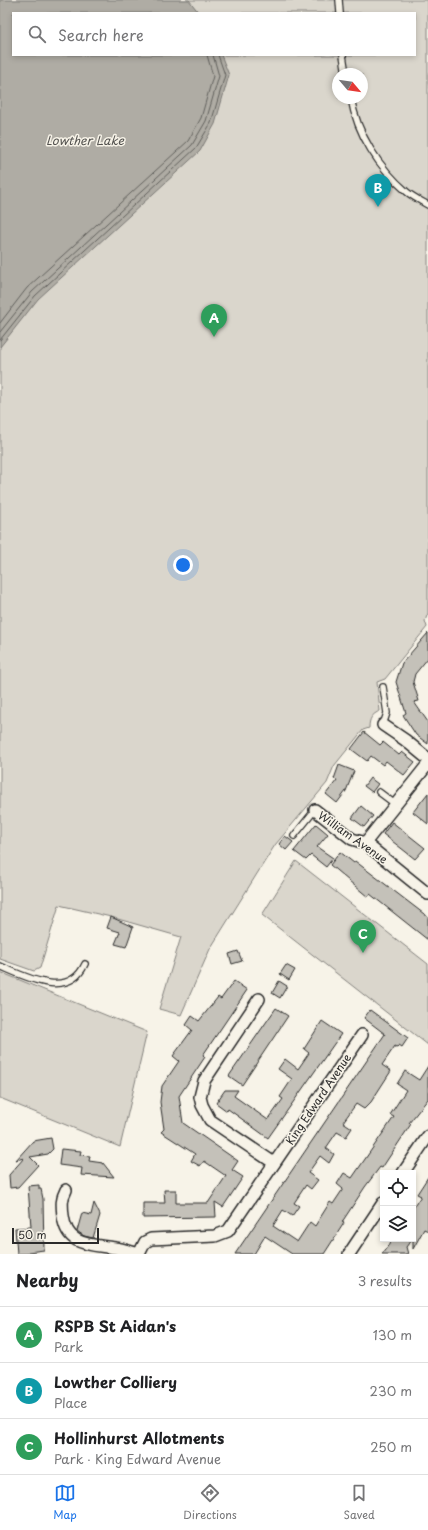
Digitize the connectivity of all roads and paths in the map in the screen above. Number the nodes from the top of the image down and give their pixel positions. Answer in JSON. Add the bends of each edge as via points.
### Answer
{"nodes":[{"id":1,"x":339,"y":0,"type":"edge"},
{"id":2,"x":340,"y":12,"type":"edge"},
{"id":3,"x":343,"y":56,"type":"edge"},
{"id":4,"x":345,"y":68,"type":"edge"},
{"id":5,"x":351,"y":104,"type":"edge"},
{"id":6,"x":428,"y":205,"type":"edge"},
{"id":7,"x":383,"y":688,"type":"dead end"},
{"id":8,"x":383,"y":725,"type":"joint"},
{"id":9,"x":428,"y":759,"type":"edge"},
{"id":10,"x":428,"y":764,"type":"edge"},
{"id":11,"x":379,"y":792,"type":"dead end"},
{"id":12,"x":396,"y":804,"type":"junction"},
{"id":13,"x":315,"y":810,"type":"joint"},
{"id":14,"x":294,"y":836,"type":"dead end"},
{"id":15,"x":365,"y":843,"type":"junction"},
{"id":16,"x":428,"y":894,"type":"edge"},
{"id":17,"x":85,"y":964,"type":"dead end"},
{"id":18,"x":0,"y":966,"type":"edge"},
{"id":19,"x":259,"y":999,"type":"dead end"},
{"id":20,"x":362,"y":1035,"type":"dead end"},
{"id":21,"x":428,"y":1136,"type":"edge"},
{"id":22,"x":274,"y":1163,"type":"junction"},
{"id":23,"x":405,"y":1170,"type":"edge"},
{"id":24,"x":66,"y":1190,"type":"dead end"},
{"id":25,"x":381,"y":1206,"type":"edge"},
{"id":26,"x":139,"y":1254,"type":"edge"},
{"id":27,"x":349,"y":1254,"type":"edge"}],
"edges":[{"from":1,"to":2,"type":"lane"},
{"from":3,"to":4,"type":"lane"},
{"from":5,"to":6,"type":"lane","via":[[370,152],[407,192]]},
{"from":7,"to":8,"type":"lane","via":[[387,713]]},
{"from":8,"to":9,"type":"street"},
{"from":10,"to":12,"type":"street"},
{"from":11,"to":12,"type":"lane"},
{"from":12,"to":15,"type":"street"},
{"from":13,"to":14,"type":"lane"},
{"from":13,"to":15,"type":"street","name":"William Avenue","via":[[352,839]]},
{"from":15,"to":16,"type":"street","name":"William Avenue"},
{"from":17,"to":18,"type":"lane","via":[[80,974],[63,983],[53,984],[37,981]]},
{"from":19,"to":22,"type":"street","via":[[204,1081],[200,1097],[210,1120]]},
{"from":20,"to":22,"type":"street","name":"King Edward Avenue"},
{"from":21,"to":23,"type":"street"},
{"from":22,"to":26,"type":"street","name":"King Edward Avenue","via":[[228,1231],[215,1236],[150,1239]]},
{"from":24,"to":26,"type":"street","via":[[61,1204],[64,1226],[74,1239],[82,1243]]},
{"from":25,"to":27,"type":"street"}]}
